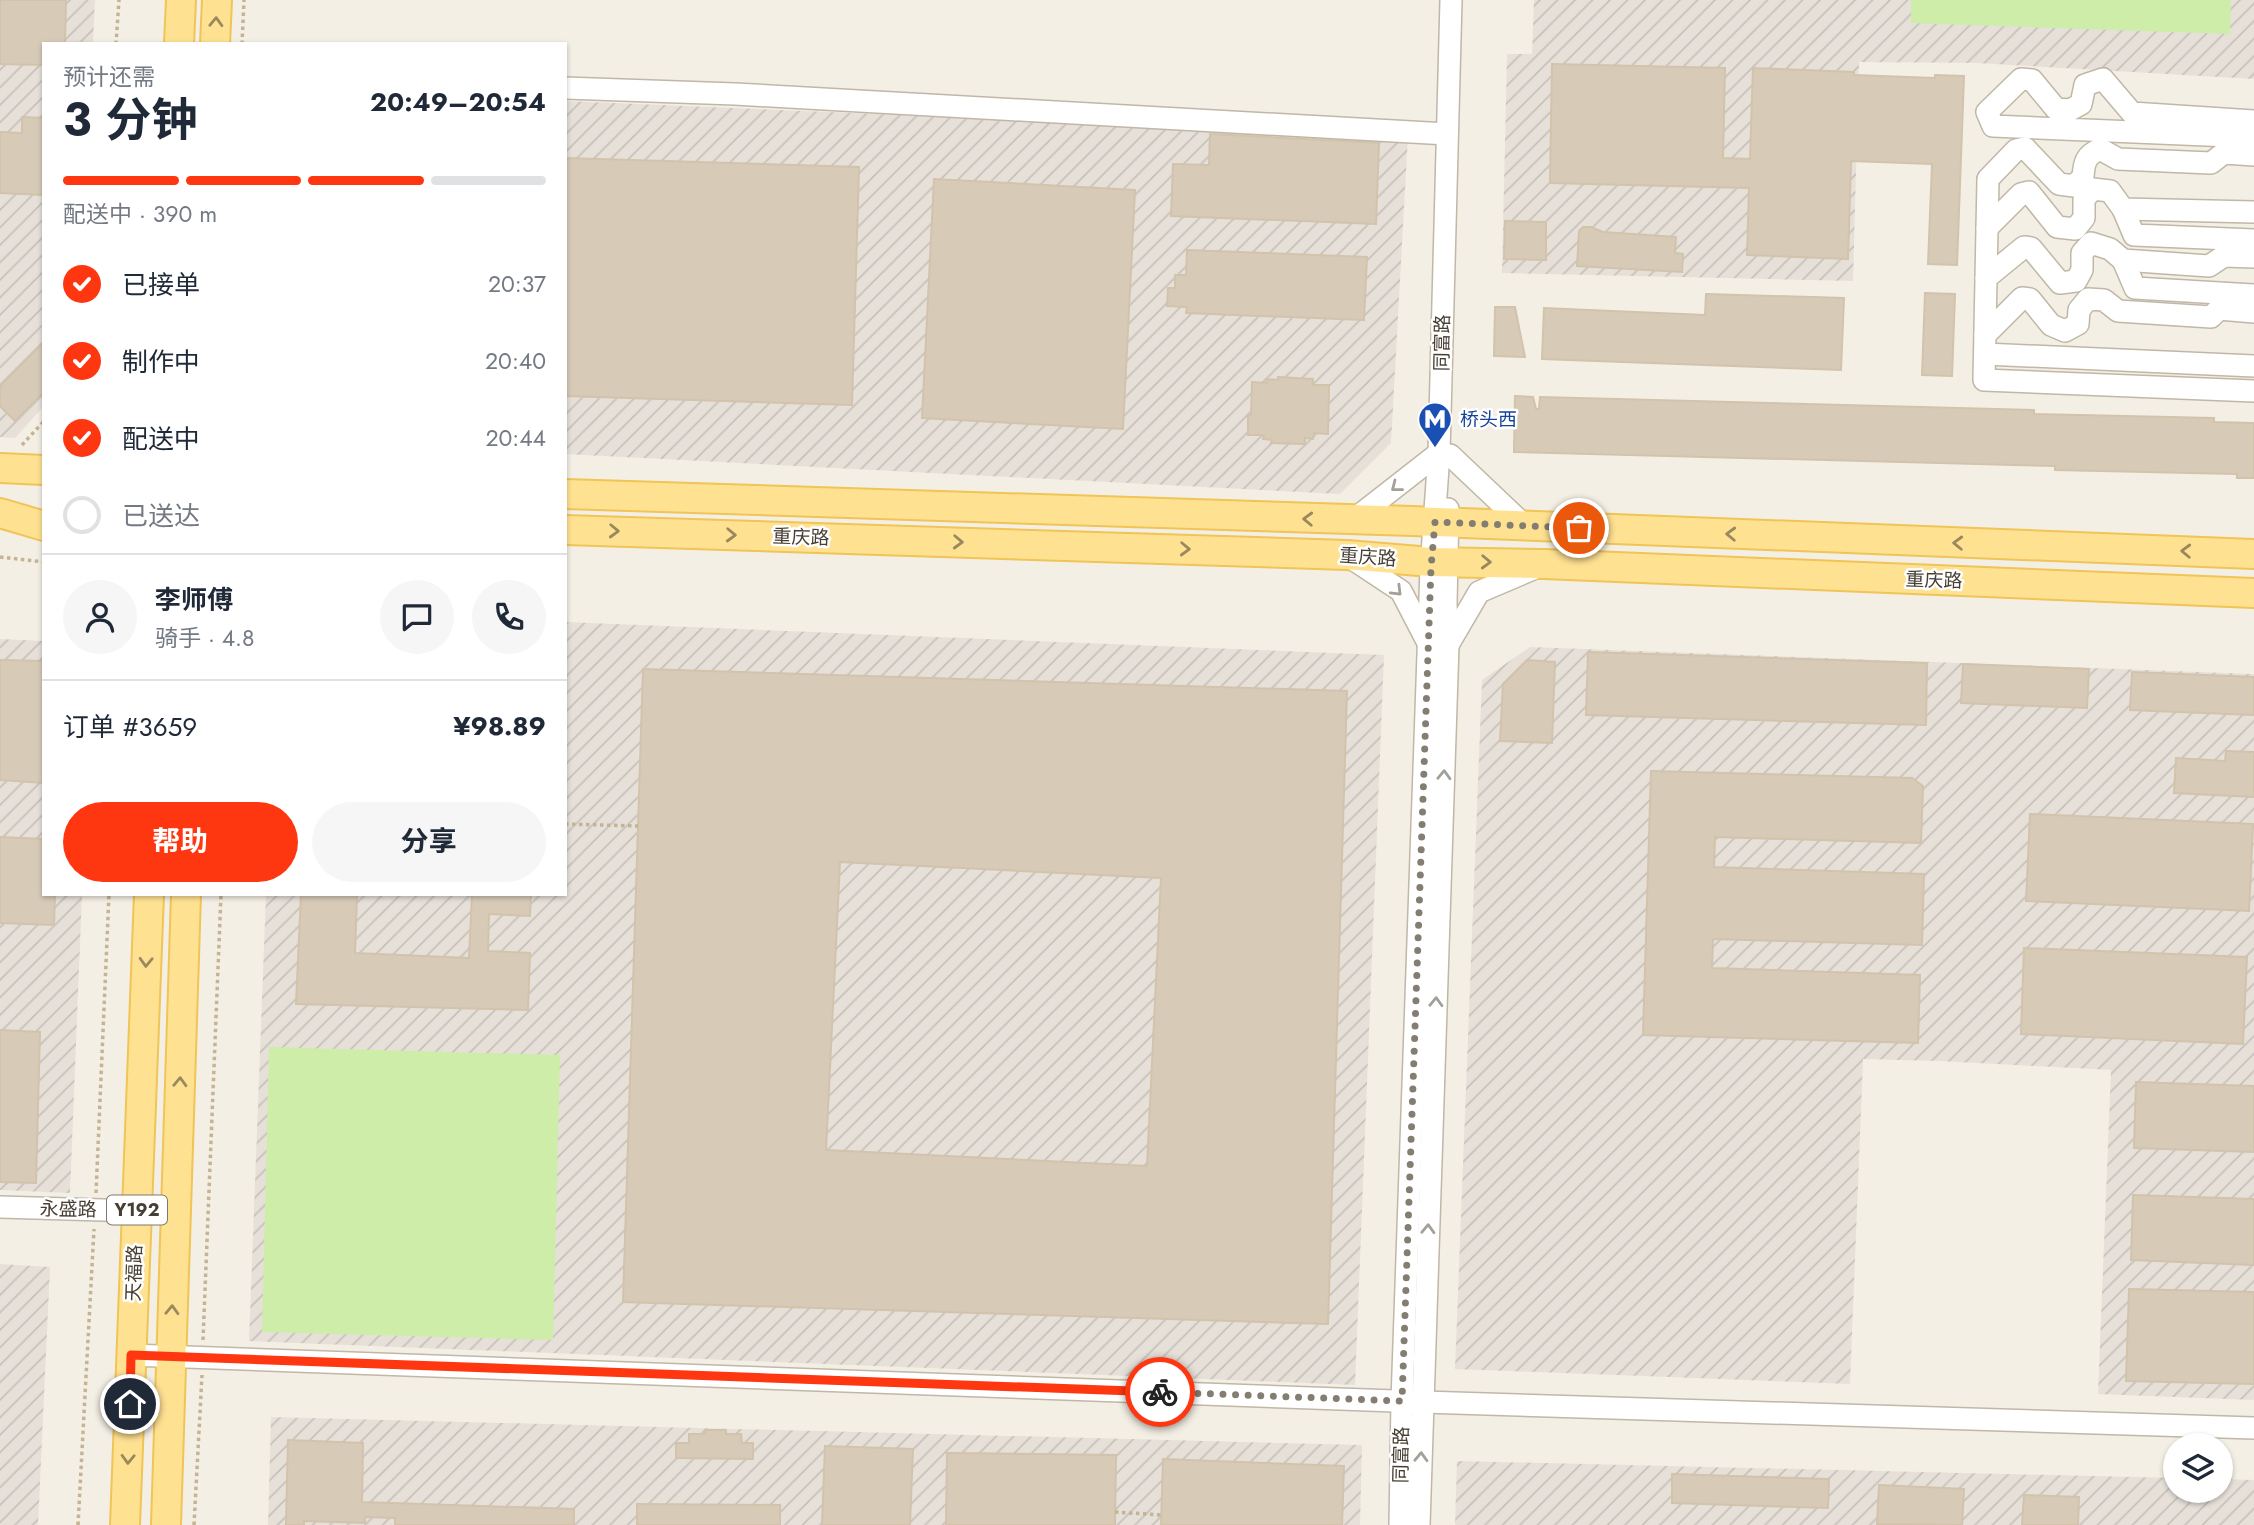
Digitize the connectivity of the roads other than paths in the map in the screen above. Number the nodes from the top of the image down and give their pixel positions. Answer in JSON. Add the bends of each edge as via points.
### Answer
{"nodes":[{"id":1,"x":181,"y":0,"type":"edge"},
{"id":2,"x":217,"y":0,"type":"edge"},
{"id":3,"x":1451,"y":0,"type":"edge"},
{"id":4,"x":1463,"y":0,"type":"edge"},
{"id":5,"x":179,"y":42,"type":"edge"},
{"id":6,"x":215,"y":42,"type":"edge"},
{"id":7,"x":567,"y":88,"type":"edge"},
{"id":8,"x":2254,"y":121,"type":"edge"},
{"id":9,"x":1447,"y":134,"type":"junction"},
{"id":10,"x":2254,"y":137,"type":"edge"},
{"id":11,"x":2254,"y":155,"type":"edge"},
{"id":12,"x":2123,"y":209,"type":"junction"},
{"id":13,"x":2254,"y":212,"type":"edge"},
{"id":14,"x":1987,"y":228,"type":"junction"},
{"id":15,"x":2254,"y":240,"type":"edge"},
{"id":16,"x":2254,"y":257,"type":"edge"},
{"id":17,"x":2123,"y":260,"type":"junction"},
{"id":18,"x":1986,"y":278,"type":"junction"},
{"id":19,"x":2254,"y":295,"type":"edge"},
{"id":20,"x":2254,"y":312,"type":"edge"},
{"id":21,"x":1985,"y":352,"type":"junction"},
{"id":22,"x":2254,"y":366,"type":"edge"},
{"id":23,"x":2254,"y":381,"type":"edge"},
{"id":24,"x":2254,"y":391,"type":"edge"},
{"id":25,"x":1445,"y":454,"type":"junction"},
{"id":26,"x":7,"y":461,"type":"edge"},
{"id":27,"x":42,"y":470,"type":"edge"},
{"id":28,"x":567,"y":494,"type":"edge"},
{"id":29,"x":0,"y":506,"type":"edge"},
{"id":30,"x":42,"y":508,"type":"edge"},
{"id":31,"x":0,"y":513,"type":"edge"},
{"id":32,"x":1352,"y":521,"type":"junction"},
{"id":33,"x":1441,"y":522,"type":"junction"},
{"id":34,"x":42,"y":525,"type":"edge"},
{"id":35,"x":1525,"y":526,"type":"junction"},
{"id":36,"x":567,"y":530,"type":"edge"},
{"id":37,"x":2254,"y":554,"type":"edge"},
{"id":38,"x":1347,"y":555,"type":"junction"},
{"id":39,"x":1440,"y":562,"type":"junction"},
{"id":40,"x":1544,"y":564,"type":"junction"},
{"id":41,"x":2254,"y":593,"type":"edge"},
{"id":42,"x":1438,"y":644,"type":"junction"},
{"id":43,"x":149,"y":896,"type":"edge"},
{"id":44,"x":186,"y":896,"type":"edge"},
{"id":45,"x":0,"y":1207,"type":"edge"},
{"id":46,"x":137,"y":1211,"type":"junction"},
{"id":47,"x":131,"y":1355,"type":"junction"},
{"id":48,"x":171,"y":1356,"type":"junction"},
{"id":49,"x":1412,"y":1401,"type":"junction"},
{"id":50,"x":2254,"y":1428,"type":"edge"},
{"id":51,"x":125,"y":1525,"type":"edge"},
{"id":52,"x":166,"y":1525,"type":"edge"},
{"id":53,"x":1400,"y":1525,"type":"edge"},
{"id":54,"x":1419,"y":1525,"type":"edge"}],
"edges":[{"from":1,"to":5,"type":"main road"},
{"from":6,"to":2,"type":"main road","one_way":true},
{"from":3,"to":9,"type":"street","name":"同富路"},
{"from":4,"to":25,"type":"street","name":"同富路"},
{"from":7,"to":9,"type":"street","via":[[748,94]]},
{"from":8,"to":10,"type":"street","via":[[2132,113],[2103,79],[2085,85],[2081,104],[2070,110],[2056,109],[2032,80],[2021,79],[1987,112],[1993,126]]},
{"from":9,"to":25,"type":"street","name":"同富路"},
{"from":11,"to":14,"type":"street","via":[[2224,153],[2211,163],[2118,159],[2100,149],[2089,154],[2083,177],[2074,186],[2059,184],[2025,148],[2016,150],[1988,180]]},
{"from":12,"to":13,"type":"street"},
{"from":12,"to":14,"type":"street","via":[[2110,191],[2093,189],[2084,199],[2084,218],[2075,229],[2057,227],[2029,192],[2021,194]]},
{"from":12,"to":15,"type":"street","via":[[2134,235]]},
{"from":14,"to":18,"type":"street"},
{"from":16,"to":17,"type":"street","via":[[2224,256],[2209,266]]},
{"from":17,"to":18,"type":"street","via":[[2110,249],[2091,243],[2082,253],[2082,270],[2076,281],[2060,283],[2031,248],[2024,247]]},
{"from":17,"to":19,"type":"street","via":[[2135,288]]},
{"from":18,"to":21,"type":"street"},
{"from":20,"to":21,"type":"street","via":[[2219,309],[2211,317],[2118,311],[2104,300],[2088,299],[2079,310],[2078,324],[2065,331],[2050,325],[2030,299],[2022,298]]},
{"from":21,"to":22,"type":"street"},
{"from":21,"to":23,"type":"street"},
{"from":21,"to":24,"type":"street","via":[[1984,380]]},
{"from":25,"to":32,"type":"street","one_way":true},
{"from":25,"to":33,"type":"street","name":"同富路"},
{"from":25,"to":35,"type":"street"},
{"from":26,"to":27,"type":"main road"},
{"from":32,"to":28,"type":"main road","name":"重庆路","one_way":true},
{"from":29,"to":30,"type":"main road"},
{"from":31,"to":34,"type":"main road"},
{"from":32,"to":33,"type":"main road","name":"重庆路"},
{"from":33,"to":35,"type":"main road","name":"重庆路"},
{"from":33,"to":39,"type":"street","name":"同富路"},
{"from":37,"to":35,"type":"main road","name":"重庆路","one_way":true},
{"from":36,"to":38,"type":"main road","name":"重庆路","one_way":true},
{"from":38,"to":39,"type":"main road","name":"重庆路"},
{"from":38,"to":42,"type":"street","one_way":true,"via":[[1401,591]]},
{"from":39,"to":40,"type":"main road","name":"重庆路","one_way":true},
{"from":39,"to":42,"type":"street","name":"同富路"},
{"from":40,"to":41,"type":"main road","name":"重庆路"},
{"from":40,"to":42,"type":"street","via":[[1479,592]]},
{"from":42,"to":49,"type":"street","name":"同富路"},
{"from":43,"to":46,"type":"main road","name":"天福路","number":"Y192","one_way":true},
{"from":48,"to":44,"type":"main road","name":"天福路","number":"Y192","one_way":true},
{"from":45,"to":46,"type":"street","name":"永盛路"},
{"from":46,"to":47,"type":"main road","name":"天福路","number":"Y192"},
{"from":47,"to":48,"type":"street"},
{"from":47,"to":51,"type":"main road","name":"天福路","number":"Y192","one_way":true},
{"from":48,"to":49,"type":"street"},
{"from":48,"to":52,"type":"main road","name":"天福路","number":"Y192"},
{"from":49,"to":50,"type":"street"},
{"from":49,"to":53,"type":"street","name":"同富路"},
{"from":54,"to":49,"type":"street","name":"同富路","one_way":true}]}
